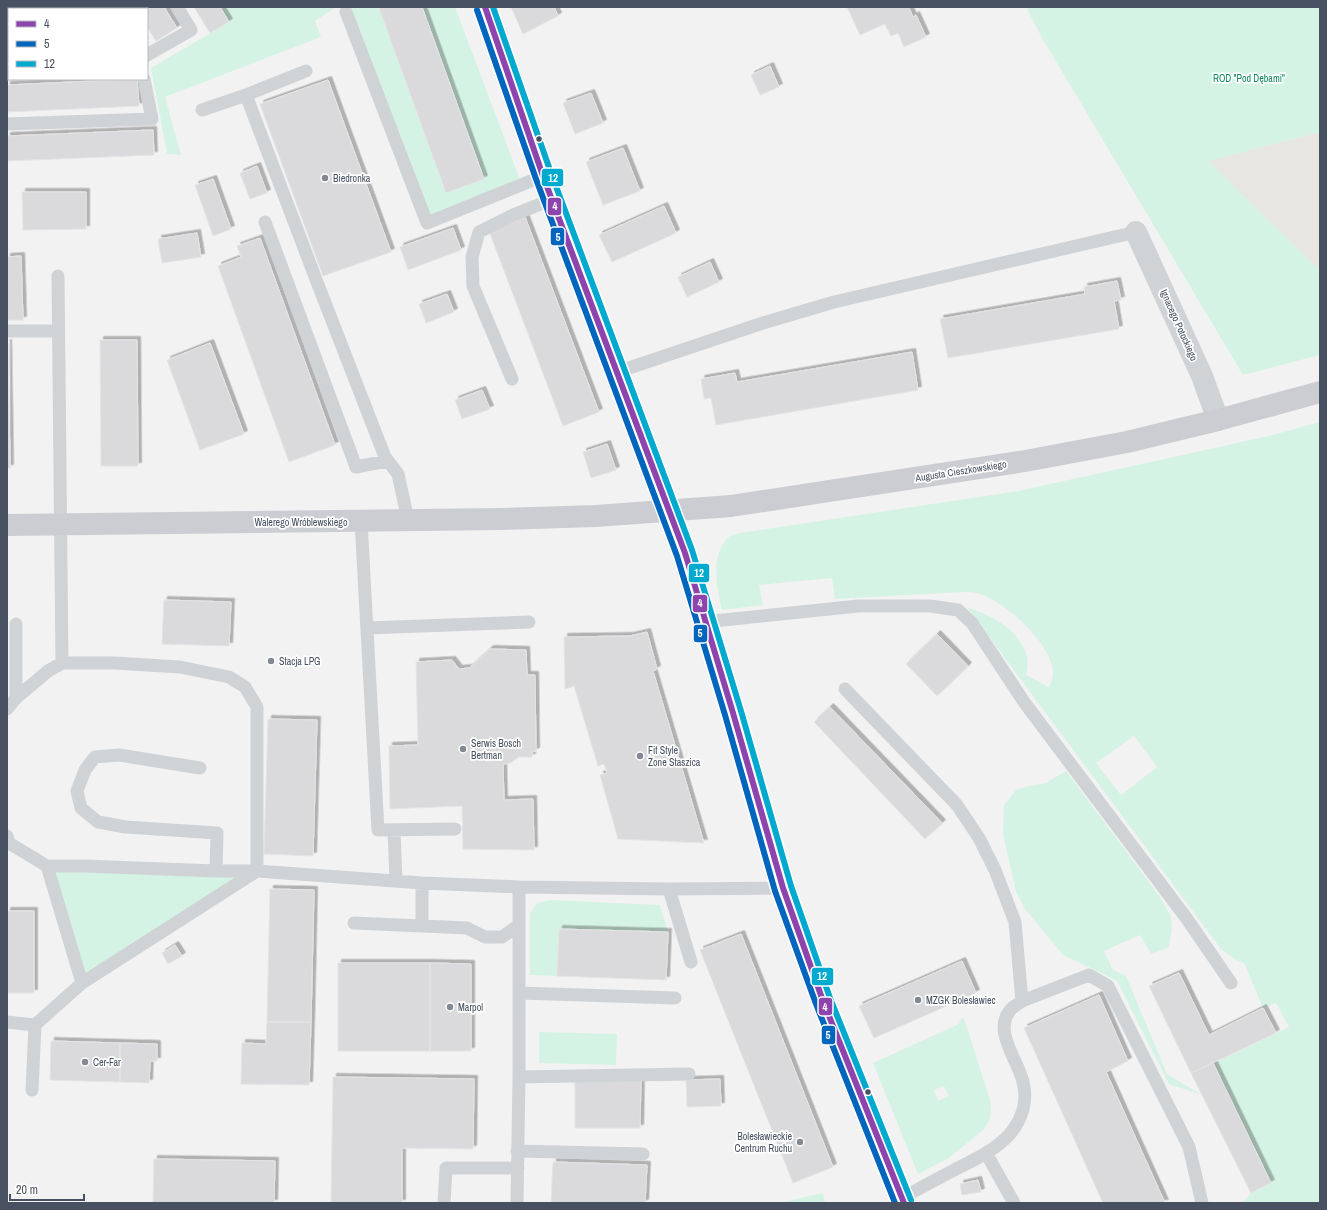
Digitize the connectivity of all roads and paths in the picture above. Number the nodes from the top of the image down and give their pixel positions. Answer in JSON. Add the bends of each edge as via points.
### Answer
{"nodes":[{"id":1,"x":177,"y":7,"type":"edge"},
{"id":2,"x":485,"y":7,"type":"edge"},
{"id":3,"x":346,"y":12,"type":"dead end"},
{"id":4,"x":148,"y":53,"type":"edge"},
{"id":5,"x":306,"y":71,"type":"dead end"},
{"id":6,"x":144,"y":80,"type":"edge"},
{"id":7,"x":246,"y":95,"type":"junction"},
{"id":8,"x":202,"y":110,"type":"dead end"},
{"id":9,"x":7,"y":124,"type":"edge"},
{"id":10,"x":543,"y":176,"type":"junction"},
{"id":11,"x":553,"y":199,"type":"junction"},
{"id":12,"x":265,"y":222,"type":"dead end"},
{"id":13,"x":1136,"y":232,"type":"joint"},
{"id":14,"x":58,"y":276,"type":"dead end"},
{"id":15,"x":58,"y":331,"type":"junction"},
{"id":16,"x":7,"y":332,"type":"edge"},
{"id":17,"x":617,"y":372,"type":"junction"},
{"id":18,"x":512,"y":380,"type":"dead end"},
{"id":19,"x":1320,"y":392,"type":"edge"},
{"id":20,"x":1218,"y":420,"type":"junction"},
{"id":21,"x":388,"y":461,"type":"junction"},
{"id":22,"x":669,"y":510,"type":"junction"},
{"id":23,"x":596,"y":516,"type":"joint"},
{"id":24,"x":408,"y":520,"type":"junction"},
{"id":25,"x":361,"y":521,"type":"junction"},
{"id":26,"x":7,"y":524,"type":"edge"},
{"id":27,"x":60,"y":524,"type":"junction"},
{"id":28,"x":529,"y":622,"type":"dead end"},
{"id":29,"x":705,"y":622,"type":"junction"},
{"id":30,"x":16,"y":624,"type":"dead end"},
{"id":31,"x":367,"y":628,"type":"junction"},
{"id":32,"x":62,"y":663,"type":"junction"},
{"id":33,"x":845,"y":689,"type":"dead end"},
{"id":34,"x":16,"y":698,"type":"junction"},
{"id":35,"x":7,"y":709,"type":"edge"},
{"id":36,"x":200,"y":768,"type":"dead end"},
{"id":37,"x":455,"y":829,"type":"dead end"},
{"id":38,"x":394,"y":830,"type":"junction"},
{"id":39,"x":8,"y":841,"type":"edge"},
{"id":40,"x":47,"y":866,"type":"junction"},
{"id":41,"x":216,"y":871,"type":"junction"},
{"id":42,"x":257,"y":871,"type":"junction"},
{"id":43,"x":396,"y":881,"type":"junction"},
{"id":44,"x":422,"y":883,"type":"junction"},
{"id":45,"x":519,"y":887,"type":"junction"},
{"id":46,"x":783,"y":888,"type":"junction"},
{"id":47,"x":669,"y":889,"type":"junction"},
{"id":48,"x":354,"y":923,"type":"dead end"},
{"id":49,"x":519,"y":925,"type":"junction"},
{"id":50,"x":422,"y":926,"type":"junction"},
{"id":51,"x":691,"y":962,"type":"dead end"},
{"id":52,"x":82,"y":983,"type":"junction"},
{"id":53,"x":1231,"y":983,"type":"dead end"},
{"id":54,"x":519,"y":993,"type":"junction"},
{"id":55,"x":675,"y":998,"type":"dead end"},
{"id":56,"x":1022,"y":1001,"type":"junction"},
{"id":57,"x":7,"y":1022,"type":"edge"},
{"id":58,"x":35,"y":1025,"type":"junction"},
{"id":59,"x":689,"y":1074,"type":"dead end"},
{"id":60,"x":519,"y":1077,"type":"junction"},
{"id":61,"x":32,"y":1090,"type":"dead end"},
{"id":62,"x":517,"y":1151,"type":"junction"},
{"id":63,"x":643,"y":1154,"type":"dead end"},
{"id":64,"x":986,"y":1154,"type":"junction"},
{"id":65,"x":518,"y":1168,"type":"junction"},
{"id":66,"x":903,"y":1200,"type":"edge"},
{"id":67,"x":444,"y":1203,"type":"edge"},
{"id":68,"x":517,"y":1203,"type":"edge"},
{"id":69,"x":1014,"y":1203,"type":"edge"},
{"id":70,"x":1202,"y":1203,"type":"edge"}],
"edges":[{"from":1,"to":4,"type":"lane","via":[[191,30]]},
{"from":2,"to":10,"type":"street"},
{"from":3,"to":10,"type":"lane","via":[[427,223]]},
{"from":5,"to":7,"type":"lane"},
{"from":6,"to":9,"type":"lane","via":[[152,119]]},
{"from":7,"to":8,"type":"lane"},
{"from":7,"to":21,"type":"lane"},
{"from":10,"to":11,"type":"street"},
{"from":11,"to":17,"type":"street"},
{"from":11,"to":18,"type":"lane","via":[[479,232],[472,257],[473,286]]},
{"from":12,"to":21,"type":"lane","via":[[356,467]]},
{"from":13,"to":17,"type":"lane","via":[[834,302],[762,323]]},
{"from":13,"to":20,"type":"street","name":"Ignacego Potockiego","via":[[1202,376]]},
{"from":14,"to":15,"type":"lane"},
{"from":15,"to":16,"type":"lane"},
{"from":15,"to":27,"type":"lane"},
{"from":17,"to":22,"type":"street"},
{"from":19,"to":20,"type":"main road","name":"Augusta Cieszkowskiego"},
{"from":20,"to":22,"type":"main road","name":"Augusta Cieszkowskiego","via":[[1127,442],[1025,461],[735,505]]},
{"from":21,"to":24,"type":"lane","via":[[398,474]]},
{"from":22,"to":23,"type":"main road","name":"Augusta Cieszkowskiego"},
{"from":22,"to":29,"type":"street","via":[[686,553]]},
{"from":23,"to":24,"type":"main road","name":"Walerego Wróblewskiego"},
{"from":24,"to":25,"type":"main road","name":"Walerego Wróblewskiego"},
{"from":25,"to":27,"type":"main road","name":"Walerego Wróblewskiego"},
{"from":25,"to":31,"type":"lane"},
{"from":26,"to":27,"type":"main road","name":"Walerego Wróblewskiego"},
{"from":27,"to":32,"type":"lane"},
{"from":28,"to":31,"type":"lane"},
{"from":29,"to":46,"type":"street"},
{"from":29,"to":53,"type":"lane","via":[[858,606],[930,606],[958,610],[972,623],[1024,702],[1187,919]]},
{"from":30,"to":34,"type":"lane"},
{"from":31,"to":38,"type":"lane","via":[[378,830]]},
{"from":32,"to":34,"type":"lane","via":[[48,671]]},
{"from":32,"to":42,"type":"lane","via":[[180,667],[229,677],[245,687],[257,707]]},
{"from":33,"to":56,"type":"lane","via":[[957,805],[979,838],[995,870],[1015,922]]},
{"from":34,"to":35,"type":"lane"},
{"from":36,"to":41,"type":"lane","via":[[119,755],[95,757],[85,770],[77,791],[81,808],[98,822],[126,827],[217,833]]},
{"from":37,"to":38,"type":"lane"},
{"from":38,"to":43,"type":"lane"},
{"from":39,"to":40,"type":"lane"},
{"from":40,"to":41,"type":"lane"},
{"from":40,"to":52,"type":"lane"},
{"from":41,"to":42,"type":"lane"},
{"from":42,"to":43,"type":"lane"},
{"from":42,"to":52,"type":"lane"},
{"from":43,"to":44,"type":"lane"},
{"from":44,"to":45,"type":"lane"},
{"from":44,"to":50,"type":"lane"},
{"from":45,"to":47,"type":"lane"},
{"from":45,"to":49,"type":"lane"},
{"from":46,"to":47,"type":"lane"},
{"from":46,"to":66,"type":"street","via":[[823,1001]]},
{"from":47,"to":51,"type":"lane"},
{"from":48,"to":50,"type":"lane"},
{"from":49,"to":50,"type":"lane","via":[[502,937],[485,937],[467,928]]},
{"from":49,"to":54,"type":"lane"},
{"from":52,"to":58,"type":"lane"},
{"from":54,"to":55,"type":"lane"},
{"from":54,"to":60,"type":"lane"},
{"from":56,"to":64,"type":"lane","via":[[1012,1008],[1004,1024],[1005,1036],[1023,1081],[1026,1098],[1018,1122],[1008,1135]]},
{"from":56,"to":70,"type":"lane","via":[[1089,975],[1108,986],[1189,1147]]},
{"from":57,"to":58,"type":"lane"},
{"from":58,"to":61,"type":"lane"},
{"from":59,"to":60,"type":"lane"},
{"from":60,"to":62,"type":"lane"},
{"from":62,"to":63,"type":"lane"},
{"from":62,"to":65,"type":"lane"},
{"from":64,"to":66,"type":"lane"},
{"from":64,"to":69,"type":"lane"},
{"from":65,"to":67,"type":"lane","via":[[446,1168]]},
{"from":65,"to":68,"type":"lane"}]}
